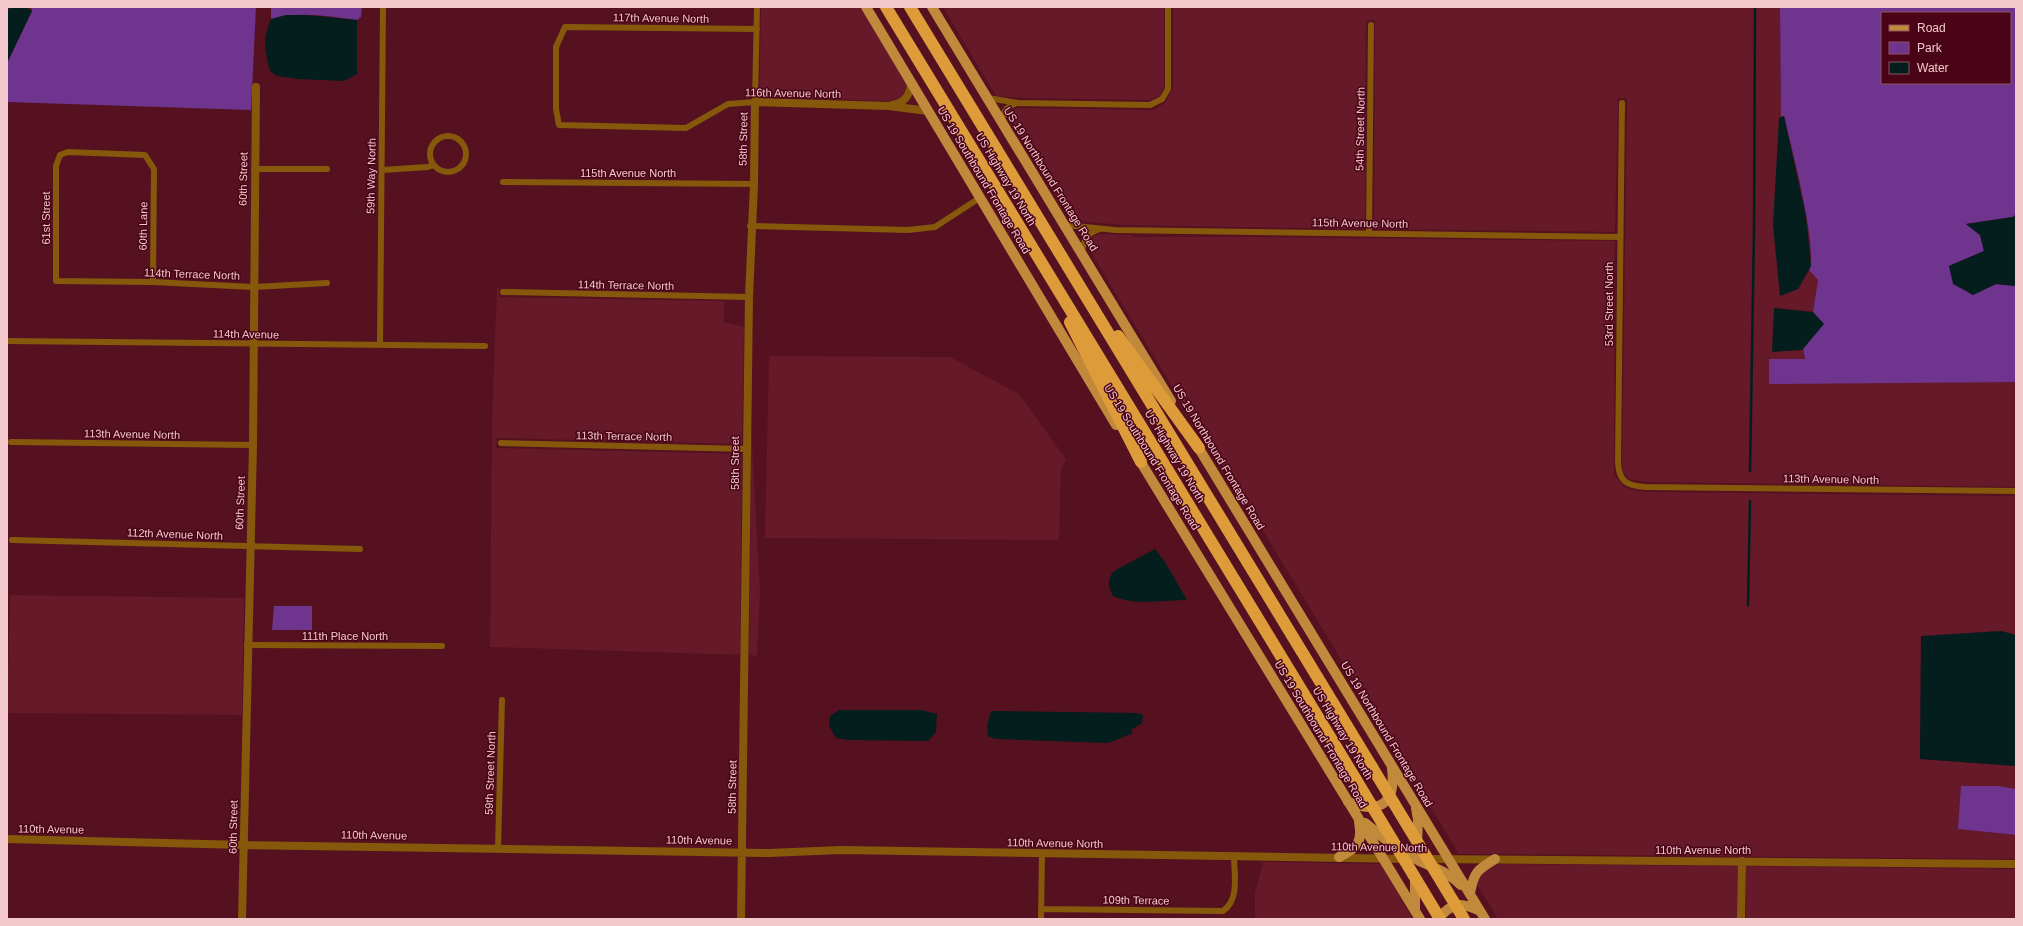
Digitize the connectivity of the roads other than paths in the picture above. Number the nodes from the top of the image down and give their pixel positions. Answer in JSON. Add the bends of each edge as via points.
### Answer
{"nodes":[{"id":1,"x":383,"y":7,"type":"edge"},
{"id":2,"x":757,"y":7,"type":"edge"},
{"id":3,"x":866,"y":7,"type":"edge"},
{"id":4,"x":886,"y":7,"type":"edge"},
{"id":5,"x":910,"y":7,"type":"edge"},
{"id":6,"x":932,"y":7,"type":"edge"},
{"id":7,"x":1168,"y":7,"type":"edge"},
{"id":8,"x":1371,"y":25,"type":"dead end"},
{"id":9,"x":757,"y":29,"type":"junction"},
{"id":10,"x":911,"y":82,"type":"junction"},
{"id":11,"x":256,"y":87,"type":"dead end"},
{"id":12,"x":986,"y":98,"type":"junction"},
{"id":13,"x":755,"y":102,"type":"junction"},
{"id":14,"x":1622,"y":102,"type":"dead end"},
{"id":15,"x":1018,"y":103,"type":"junction"},
{"id":16,"x":889,"y":106,"type":"junction"},
{"id":17,"x":928,"y":111,"type":"junction"},
{"id":18,"x":1002,"y":123,"type":"junction"},
{"id":19,"x":559,"y":125,"type":"joint"},
{"id":20,"x":433,"y":165,"type":"junction"},
{"id":21,"x":154,"y":169,"type":"joint"},
{"id":22,"x":254,"y":169,"type":"junction"},
{"id":23,"x":327,"y":170,"type":"dead end"},
{"id":24,"x":382,"y":170,"type":"junction"},
{"id":25,"x":503,"y":182,"type":"dead end"},
{"id":26,"x":754,"y":184,"type":"junction"},
{"id":27,"x":981,"y":197,"type":"junction"},
{"id":28,"x":1065,"y":225,"type":"junction"},
{"id":29,"x":750,"y":226,"type":"junction"},
{"id":30,"x":1100,"y":229,"type":"junction"},
{"id":31,"x":1369,"y":234,"type":"junction"},
{"id":32,"x":1620,"y":236,"type":"junction"},
{"id":33,"x":1082,"y":252,"type":"junction"},
{"id":34,"x":1036,"y":253,"type":"junction"},
{"id":35,"x":56,"y":281,"type":"joint"},
{"id":36,"x":153,"y":282,"type":"junction"},
{"id":37,"x":327,"y":283,"type":"dead end"},
{"id":38,"x":1078,"y":284,"type":"junction"},
{"id":39,"x":253,"y":287,"type":"junction"},
{"id":40,"x":503,"y":292,"type":"dead end"},
{"id":41,"x":749,"y":297,"type":"junction"},
{"id":42,"x":7,"y":341,"type":"edge"},
{"id":43,"x":253,"y":344,"type":"junction"},
{"id":44,"x":380,"y":345,"type":"junction"},
{"id":45,"x":485,"y":346,"type":"dead end"},
{"id":46,"x":11,"y":442,"type":"dead end"},
{"id":47,"x":500,"y":443,"type":"dead end"},
{"id":48,"x":253,"y":445,"type":"junction"},
{"id":49,"x":1199,"y":448,"type":"junction"},
{"id":50,"x":746,"y":449,"type":"junction"},
{"id":51,"x":1141,"y":462,"type":"junction"},
{"id":52,"x":1646,"y":487,"type":"joint"},
{"id":53,"x":2016,"y":491,"type":"edge"},
{"id":54,"x":12,"y":540,"type":"dead end"},
{"id":55,"x":250,"y":546,"type":"junction"},
{"id":56,"x":360,"y":549,"type":"dead end"},
{"id":57,"x":247,"y":645,"type":"junction"},
{"id":58,"x":442,"y":646,"type":"dead end"},
{"id":59,"x":502,"y":700,"type":"dead end"},
{"id":60,"x":1392,"y":765,"type":"junction"},
{"id":61,"x":1348,"y":802,"type":"junction"},
{"id":62,"x":1416,"y":804,"type":"junction"},
{"id":63,"x":1359,"y":818,"type":"junction"},
{"id":64,"x":7,"y":839,"type":"edge"},
{"id":65,"x":244,"y":845,"type":"junction"},
{"id":66,"x":498,"y":848,"type":"junction"},
{"id":67,"x":742,"y":852,"type":"junction"},
{"id":68,"x":1042,"y":854,"type":"junction"},
{"id":69,"x":1234,"y":856,"type":"junction"},
{"id":70,"x":1339,"y":857,"type":"junction"},
{"id":71,"x":1384,"y":859,"type":"junction"},
{"id":72,"x":1416,"y":859,"type":"junction"},
{"id":73,"x":1450,"y":859,"type":"junction"},
{"id":74,"x":1495,"y":859,"type":"junction"},
{"id":75,"x":1742,"y":861,"type":"junction"},
{"id":76,"x":2016,"y":864,"type":"edge"},
{"id":77,"x":1470,"y":893,"type":"junction"},
{"id":78,"x":1041,"y":909,"type":"junction"},
{"id":79,"x":1417,"y":915,"type":"edge"},
{"id":80,"x":1482,"y":915,"type":"edge"},
{"id":81,"x":242,"y":919,"type":"edge"},
{"id":82,"x":741,"y":919,"type":"edge"},
{"id":83,"x":1041,"y":919,"type":"edge"},
{"id":84,"x":1439,"y":919,"type":"edge"},
{"id":85,"x":1464,"y":919,"type":"edge"},
{"id":86,"x":1741,"y":919,"type":"edge"}],
"edges":[{"from":1,"to":24,"type":"street","name":"59th Way North"},
{"from":2,"to":9,"type":"street","name":"58th Street"},
{"from":3,"to":10,"type":"main road","name":"US 19 Southbound Frontage Road"},
{"from":4,"to":34,"type":"highway","name":"US Highway 19 North"},
{"from":5,"to":38,"type":"highway","name":"US Highway 19 North"},
{"from":6,"to":12,"type":"main road","name":"US 19 Northbound Frontage Road"},
{"from":7,"to":15,"type":"street","via":[[1168,89],[1162,99],[1150,105]]},
{"from":8,"to":31,"type":"street","name":"54th Street North"},
{"from":9,"to":13,"type":"street","name":"58th Street"},
{"from":9,"to":19,"type":"street","name":"117th Avenue North","via":[[565,27],[556,47],[556,109]]},
{"from":10,"to":16,"type":"street","name":"116th Avenue North","via":[[911,90],[901,104]]},
{"from":10,"to":17,"type":"main road","name":"US 19 Southbound Frontage Road"},
{"from":11,"to":22,"type":"street","name":"60th Street"},
{"from":12,"to":15,"type":"street"},
{"from":12,"to":18,"type":"main road","name":"US 19 Northbound Frontage Road"},
{"from":13,"to":16,"type":"street","name":"116th Avenue North"},
{"from":13,"to":19,"type":"street","name":"116th Avenue North","via":[[728,104],[686,128]]},
{"from":13,"to":26,"type":"street","name":"58th Street"},
{"from":14,"to":32,"type":"street","name":"53rd Street North"},
{"from":15,"to":18,"type":"street","via":[[1008,106],[1003,113]]},
{"from":16,"to":17,"type":"street","name":"116th Avenue North"},
{"from":17,"to":27,"type":"main road","name":"US 19 Southbound Frontage Road"},
{"from":18,"to":28,"type":"main road","name":"US 19 Northbound Frontage Road"},
{"from":20,"to":20,"type":"street","via":[[446,172],[459,169],[466,157],[463,144],[451,136],[437,140],[430,152]]},
{"from":20,"to":24,"type":"street"},
{"from":21,"to":35,"type":"street","name":"61st Street","via":[[145,155],[68,152],[60,155],[56,166]]},
{"from":21,"to":36,"type":"street","name":"60th Lane"},
{"from":22,"to":23,"type":"street"},
{"from":22,"to":39,"type":"street","name":"60th Street"},
{"from":24,"to":44,"type":"street","name":"59th Way North"},
{"from":25,"to":26,"type":"street","name":"115th Avenue North"},
{"from":26,"to":29,"type":"street","name":"58th Street"},
{"from":27,"to":29,"type":"street","via":[[935,227],[908,230]]},
{"from":27,"to":51,"type":"main road","name":"US 19 Southbound Frontage Road"},
{"from":28,"to":30,"type":"street","name":"115th Avenue North"},
{"from":28,"to":33,"type":"main road","name":"US 19 Northbound Frontage Road"},
{"from":29,"to":41,"type":"street","name":"58th Street"},
{"from":30,"to":31,"type":"street","name":"115th Avenue North"},
{"from":30,"to":33,"type":"street","via":[[1087,236]]},
{"from":31,"to":32,"type":"street","name":"115th Avenue North"},
{"from":32,"to":52,"type":"street","name":"53rd Street North","via":[[1619,474],[1627,484]]},
{"from":33,"to":49,"type":"main road","name":"US 19 Northbound Frontage Road"},
{"from":34,"to":51,"type":"highway"},
{"from":34,"to":84,"type":"highway","name":"US Highway 19 North","bridge":true},
{"from":35,"to":36,"type":"street","name":"114th Terrace North"},
{"from":36,"to":39,"type":"street","name":"114th Terrace North"},
{"from":37,"to":39,"type":"street","name":"114th Terrace North"},
{"from":38,"to":49,"type":"highway"},
{"from":38,"to":85,"type":"highway","name":"US Highway 19 North","bridge":true},
{"from":39,"to":43,"type":"street","name":"60th Street"},
{"from":40,"to":41,"type":"street","name":"114th Terrace North"},
{"from":41,"to":50,"type":"street","name":"58th Street"},
{"from":42,"to":43,"type":"street","name":"114th Avenue"},
{"from":43,"to":44,"type":"street","name":"114th Avenue"},
{"from":43,"to":48,"type":"street","name":"60th Street"},
{"from":44,"to":45,"type":"street","name":"114th Avenue"},
{"from":46,"to":48,"type":"street","name":"113th Avenue North"},
{"from":47,"to":50,"type":"street","name":"113th Terrace North"},
{"from":48,"to":55,"type":"street","name":"60th Street"},
{"from":49,"to":60,"type":"main road","name":"US 19 Northbound Frontage Road"},
{"from":50,"to":67,"type":"street","name":"58th Street"},
{"from":51,"to":61,"type":"main road","name":"US 19 Southbound Frontage Road"},
{"from":52,"to":53,"type":"street","name":"113th Avenue North"},
{"from":54,"to":55,"type":"street","name":"112th Avenue North"},
{"from":55,"to":56,"type":"street","name":"112th Avenue North"},
{"from":55,"to":57,"type":"street","name":"60th Street"},
{"from":57,"to":58,"type":"street","name":"111th Place North"},
{"from":57,"to":65,"type":"street","name":"60th Street"},
{"from":59,"to":66,"type":"street","name":"59th Street North"},
{"from":60,"to":61,"type":"main road","via":[[1394,783],[1392,794],[1386,803],[1361,807]]},
{"from":60,"to":62,"type":"main road","name":"US 19 Northbound Frontage Road"},
{"from":61,"to":63,"type":"main road","name":"US 19 Southbound Frontage Road"},
{"from":62,"to":72,"type":"main road"},
{"from":62,"to":73,"type":"main road","name":"US 19 Northbound Frontage Road"},
{"from":63,"to":70,"type":"main road","via":[[1359,842],[1352,851]]},
{"from":63,"to":71,"type":"main road","name":"US 19 Southbound Frontage Road"},
{"from":63,"to":72,"type":"main road"},
{"from":64,"to":65,"type":"street","name":"110th Avenue"},
{"from":65,"to":66,"type":"street","name":"110th Avenue"},
{"from":65,"to":81,"type":"street","name":"60th Street"},
{"from":66,"to":67,"type":"street","name":"110th Avenue"},
{"from":67,"to":68,"type":"street","name":"110th Avenue North","via":[[841,850]]},
{"from":67,"to":82,"type":"street","name":"58th Street"},
{"from":68,"to":69,"type":"street","name":"110th Avenue North"},
{"from":68,"to":78,"type":"street"},
{"from":69,"to":70,"type":"street","name":"110th Avenue North"},
{"from":69,"to":78,"type":"street","name":"109th Terrace","via":[[1234,899],[1223,911]]},
{"from":70,"to":71,"type":"street","name":"110th Avenue North"},
{"from":71,"to":72,"type":"street","name":"110th Avenue North"},
{"from":71,"to":79,"type":"main road","name":"US 19 Southbound Frontage Road"},
{"from":72,"to":73,"type":"street","name":"110th Avenue North"},
{"from":72,"to":77,"type":"main road","via":[[1449,873]]},
{"from":72,"to":79,"type":"main road","via":[[1414,893]]},
{"from":73,"to":74,"type":"street","name":"110th Avenue North"},
{"from":73,"to":77,"type":"main road","name":"US 19 Northbound Frontage Road"},
{"from":74,"to":75,"type":"street","name":"110th Avenue North"},
{"from":74,"to":77,"type":"main road","via":[[1478,869],[1473,876]]},
{"from":75,"to":76,"type":"street","name":"110th Avenue North"},
{"from":75,"to":86,"type":"street"},
{"from":77,"to":80,"type":"main road","name":"US 19 Northbound Frontage Road"},
{"from":78,"to":83,"type":"street"},
{"from":80,"to":84,"type":"main road","via":[[1465,904],[1450,908]]}]}
